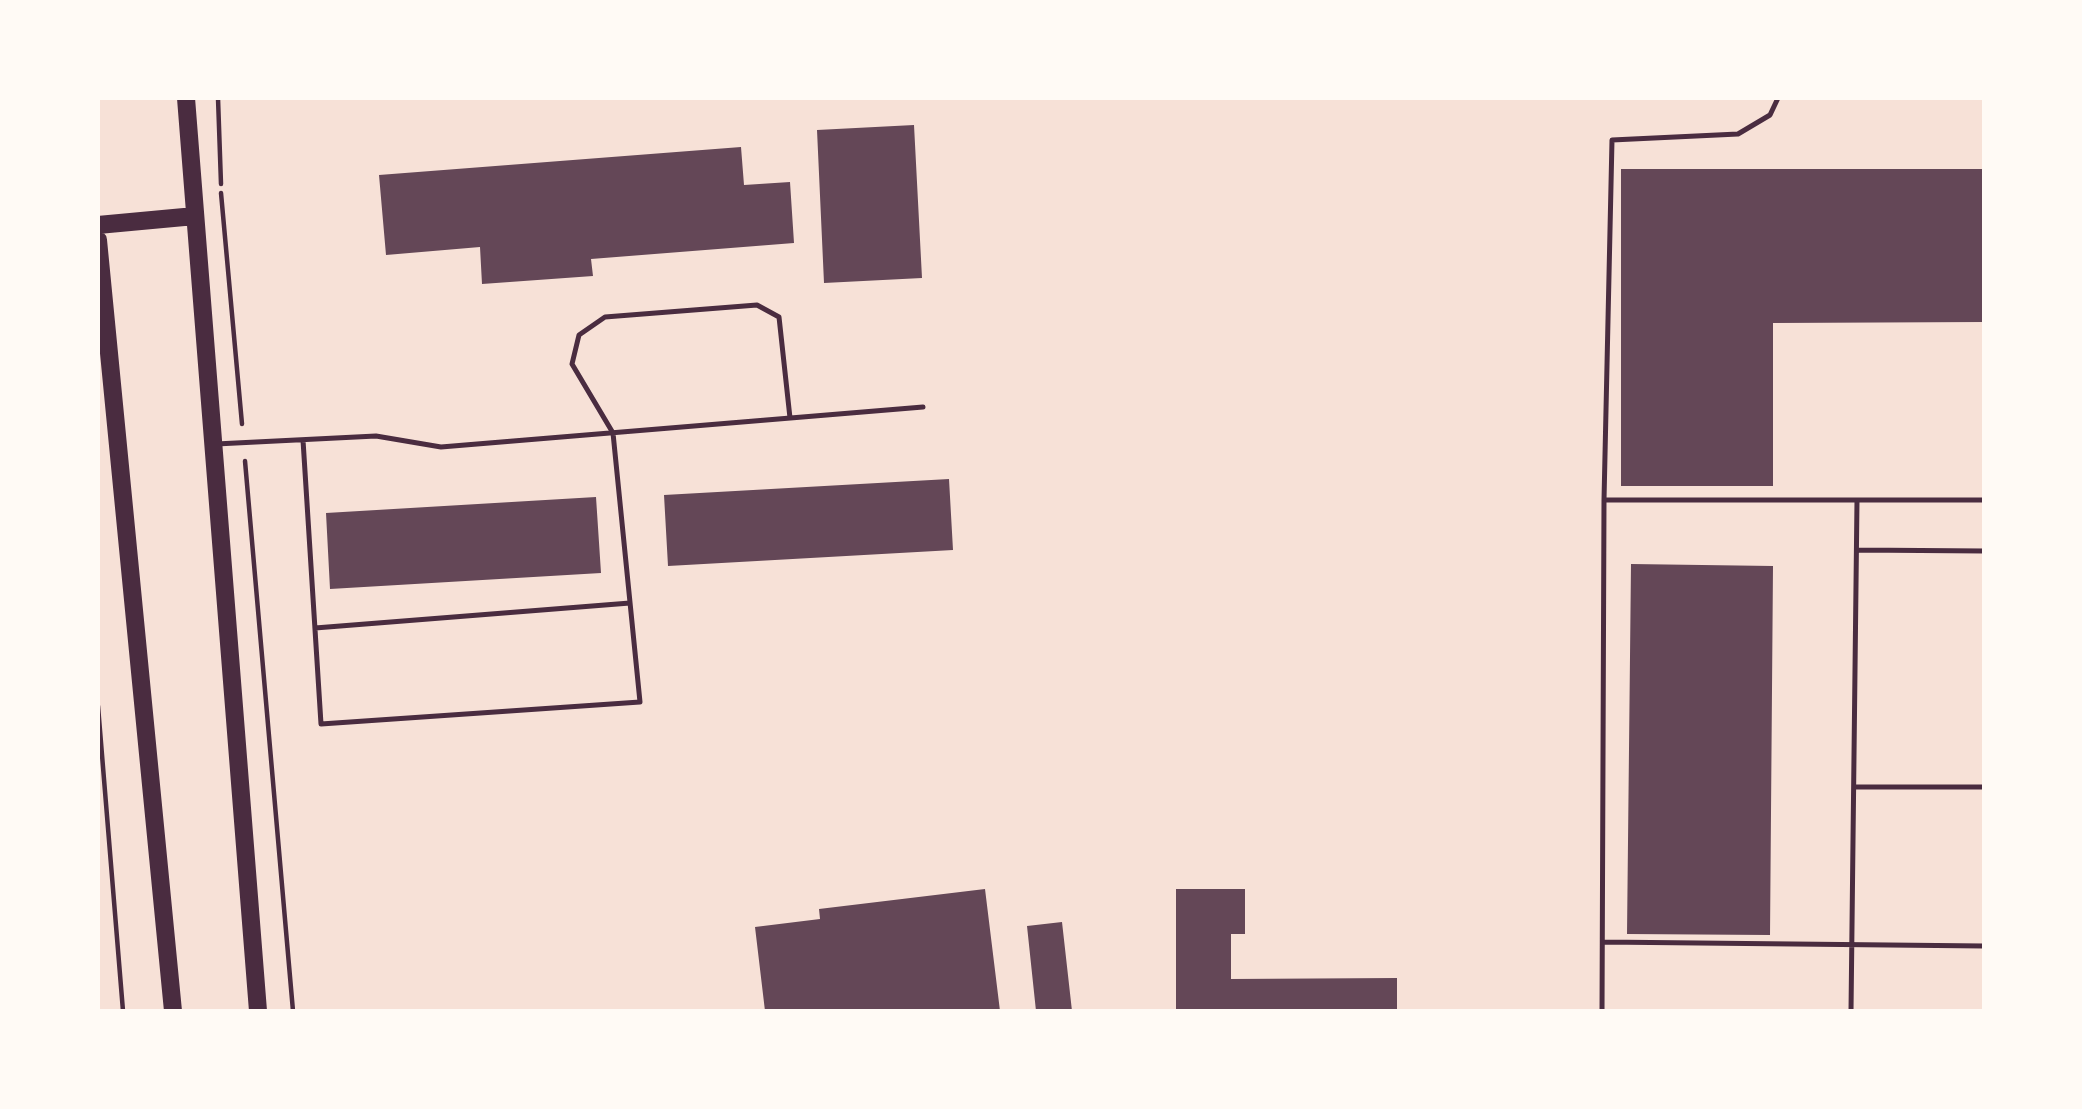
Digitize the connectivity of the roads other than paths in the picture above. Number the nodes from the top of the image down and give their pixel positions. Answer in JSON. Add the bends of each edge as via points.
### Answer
{"nodes":[{"id":1,"x":186,"y":98,"type":"edge"},
{"id":2,"x":1778,"y":98,"type":"edge"},
{"id":3,"x":195,"y":216,"type":"junction"},
{"id":4,"x":98,"y":225,"type":"edge"},
{"id":5,"x":98,"y":240,"type":"edge"},
{"id":6,"x":923,"y":407,"type":"dead end"},
{"id":7,"x":790,"y":418,"type":"junction"},
{"id":8,"x":613,"y":433,"type":"junction"},
{"id":9,"x":303,"y":440,"type":"junction"},
{"id":10,"x":213,"y":444,"type":"junction"},
{"id":11,"x":1604,"y":500,"type":"junction"},
{"id":12,"x":1857,"y":500,"type":"junction"},
{"id":13,"x":1984,"y":500,"type":"edge"},
{"id":14,"x":1857,"y":550,"type":"junction"},
{"id":15,"x":1984,"y":551,"type":"edge"},
{"id":16,"x":630,"y":603,"type":"junction"},
{"id":17,"x":315,"y":628,"type":"junction"},
{"id":18,"x":1854,"y":787,"type":"junction"},
{"id":19,"x":1984,"y":787,"type":"edge"},
{"id":20,"x":1603,"y":942,"type":"junction"},
{"id":21,"x":1852,"y":945,"type":"junction"},
{"id":22,"x":1984,"y":946,"type":"edge"},
{"id":23,"x":173,"y":1011,"type":"edge"},
{"id":24,"x":258,"y":1011,"type":"edge"},
{"id":25,"x":1602,"y":1011,"type":"edge"},
{"id":26,"x":1851,"y":1011,"type":"edge"}],
"edges":[{"from":1,"to":3,"type":"main road"},
{"from":2,"to":11,"type":"lane","via":[[1770,115],[1738,134],[1612,140]]},
{"from":3,"to":4,"type":"main road"},
{"from":3,"to":10,"type":"main road"},
{"from":5,"to":23,"type":"main road"},
{"from":6,"to":7,"type":"lane"},
{"from":7,"to":8,"type":"lane"},
{"from":7,"to":8,"type":"lane","via":[[779,317],[757,305],[605,317],[579,335],[572,364]]},
{"from":8,"to":9,"type":"lane","via":[[441,447],[376,436]]},
{"from":8,"to":16,"type":"lane"},
{"from":9,"to":10,"type":"lane"},
{"from":9,"to":17,"type":"lane"},
{"from":10,"to":24,"type":"main road"},
{"from":11,"to":12,"type":"lane"},
{"from":11,"to":20,"type":"lane"},
{"from":12,"to":13,"type":"lane"},
{"from":12,"to":14,"type":"lane"},
{"from":14,"to":15,"type":"lane"},
{"from":14,"to":18,"type":"lane"},
{"from":16,"to":17,"type":"lane"},
{"from":16,"to":17,"type":"lane","via":[[639,702],[321,724]]},
{"from":18,"to":19,"type":"lane"},
{"from":18,"to":21,"type":"lane"},
{"from":20,"to":21,"type":"lane"},
{"from":20,"to":25,"type":"lane"},
{"from":21,"to":22,"type":"lane"},
{"from":21,"to":26,"type":"lane"}]}
